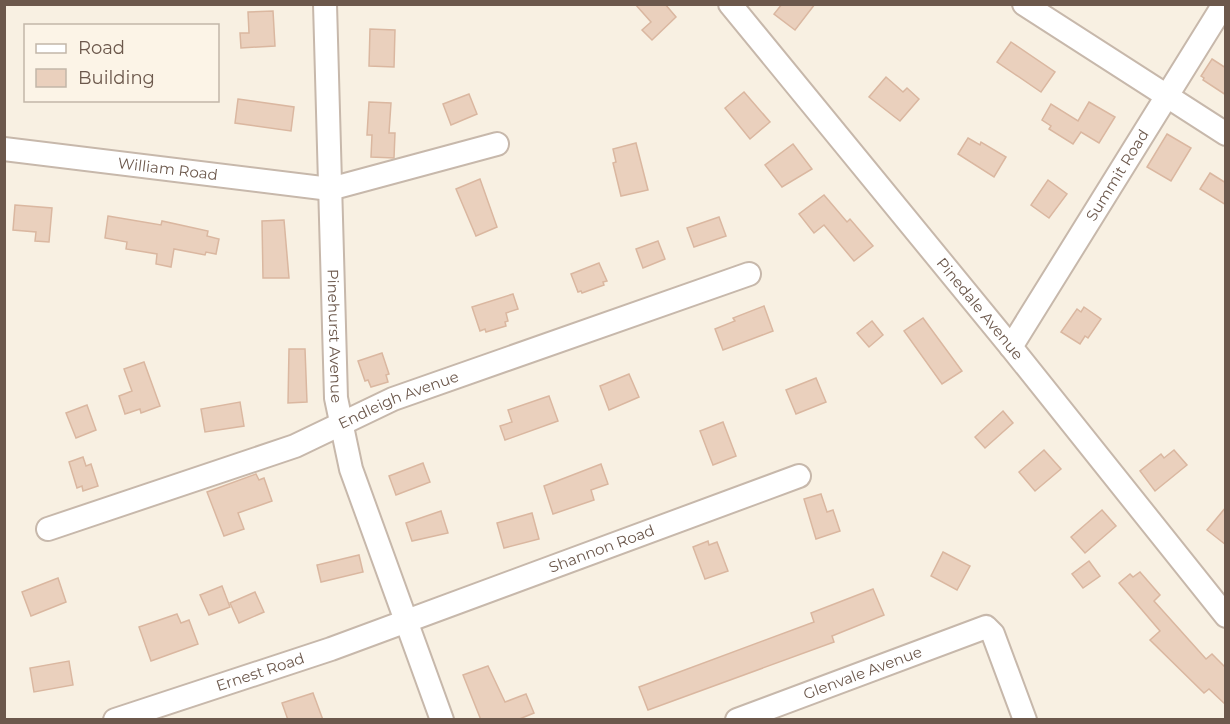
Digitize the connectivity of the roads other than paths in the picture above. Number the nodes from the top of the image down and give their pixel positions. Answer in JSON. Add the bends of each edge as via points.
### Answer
{"nodes":[{"id":1,"x":325,"y":4,"type":"edge"},
{"id":2,"x":730,"y":4,"type":"edge"},
{"id":3,"x":1024,"y":4,"type":"edge"},
{"id":4,"x":1224,"y":4,"type":"edge"},
{"id":5,"x":1167,"y":96,"type":"junction"},
{"id":6,"x":1226,"y":134,"type":"edge"},
{"id":7,"x":497,"y":144,"type":"dead end"},
{"id":8,"x":4,"y":149,"type":"edge"},
{"id":9,"x":330,"y":189,"type":"junction"},
{"id":10,"x":749,"y":274,"type":"dead end"},
{"id":11,"x":1011,"y":346,"type":"junction"},
{"id":12,"x":340,"y":423,"type":"junction"},
{"id":13,"x":799,"y":476,"type":"dead end"},
{"id":14,"x":48,"y":529,"type":"dead end"},
{"id":15,"x":1222,"y":603,"type":"edge"},
{"id":16,"x":405,"y":621,"type":"junction"},
{"id":17,"x":115,"y":720,"type":"edge"},
{"id":18,"x":442,"y":720,"type":"edge"},
{"id":19,"x":737,"y":720,"type":"edge"},
{"id":20,"x":1025,"y":720,"type":"edge"}],
"edges":[{"from":1,"to":9,"type":"street","name":"Pinehurst Avenue"},
{"from":2,"to":11,"type":"street","name":"Pinedale Avenue"},
{"from":3,"to":5,"type":"street"},
{"from":4,"to":5,"type":"street","name":"Summit Road"},
{"from":5,"to":6,"type":"street"},
{"from":5,"to":11,"type":"street","name":"Summit Road"},
{"from":7,"to":9,"type":"street"},
{"from":8,"to":9,"type":"street","name":"William Road"},
{"from":9,"to":12,"type":"street","name":"Pinehurst Avenue"},
{"from":10,"to":12,"type":"street","name":"Endleigh Avenue","via":[[393,399]]},
{"from":11,"to":15,"type":"street","name":"Pinedale Avenue"},
{"from":12,"to":14,"type":"street","name":"Endleigh Avenue","via":[[295,446]]},
{"from":12,"to":16,"type":"street","name":"Pinehurst Avenue","via":[[351,469]]},
{"from":13,"to":16,"type":"street","name":"Shannon Road"},
{"from":16,"to":17,"type":"street","name":"Ernest Road"},
{"from":16,"to":18,"type":"street","name":"Pinehurst Avenue"},
{"from":19,"to":20,"type":"street","name":"Glenvale Avenue","via":[[986,627],[993,634]]}]}
